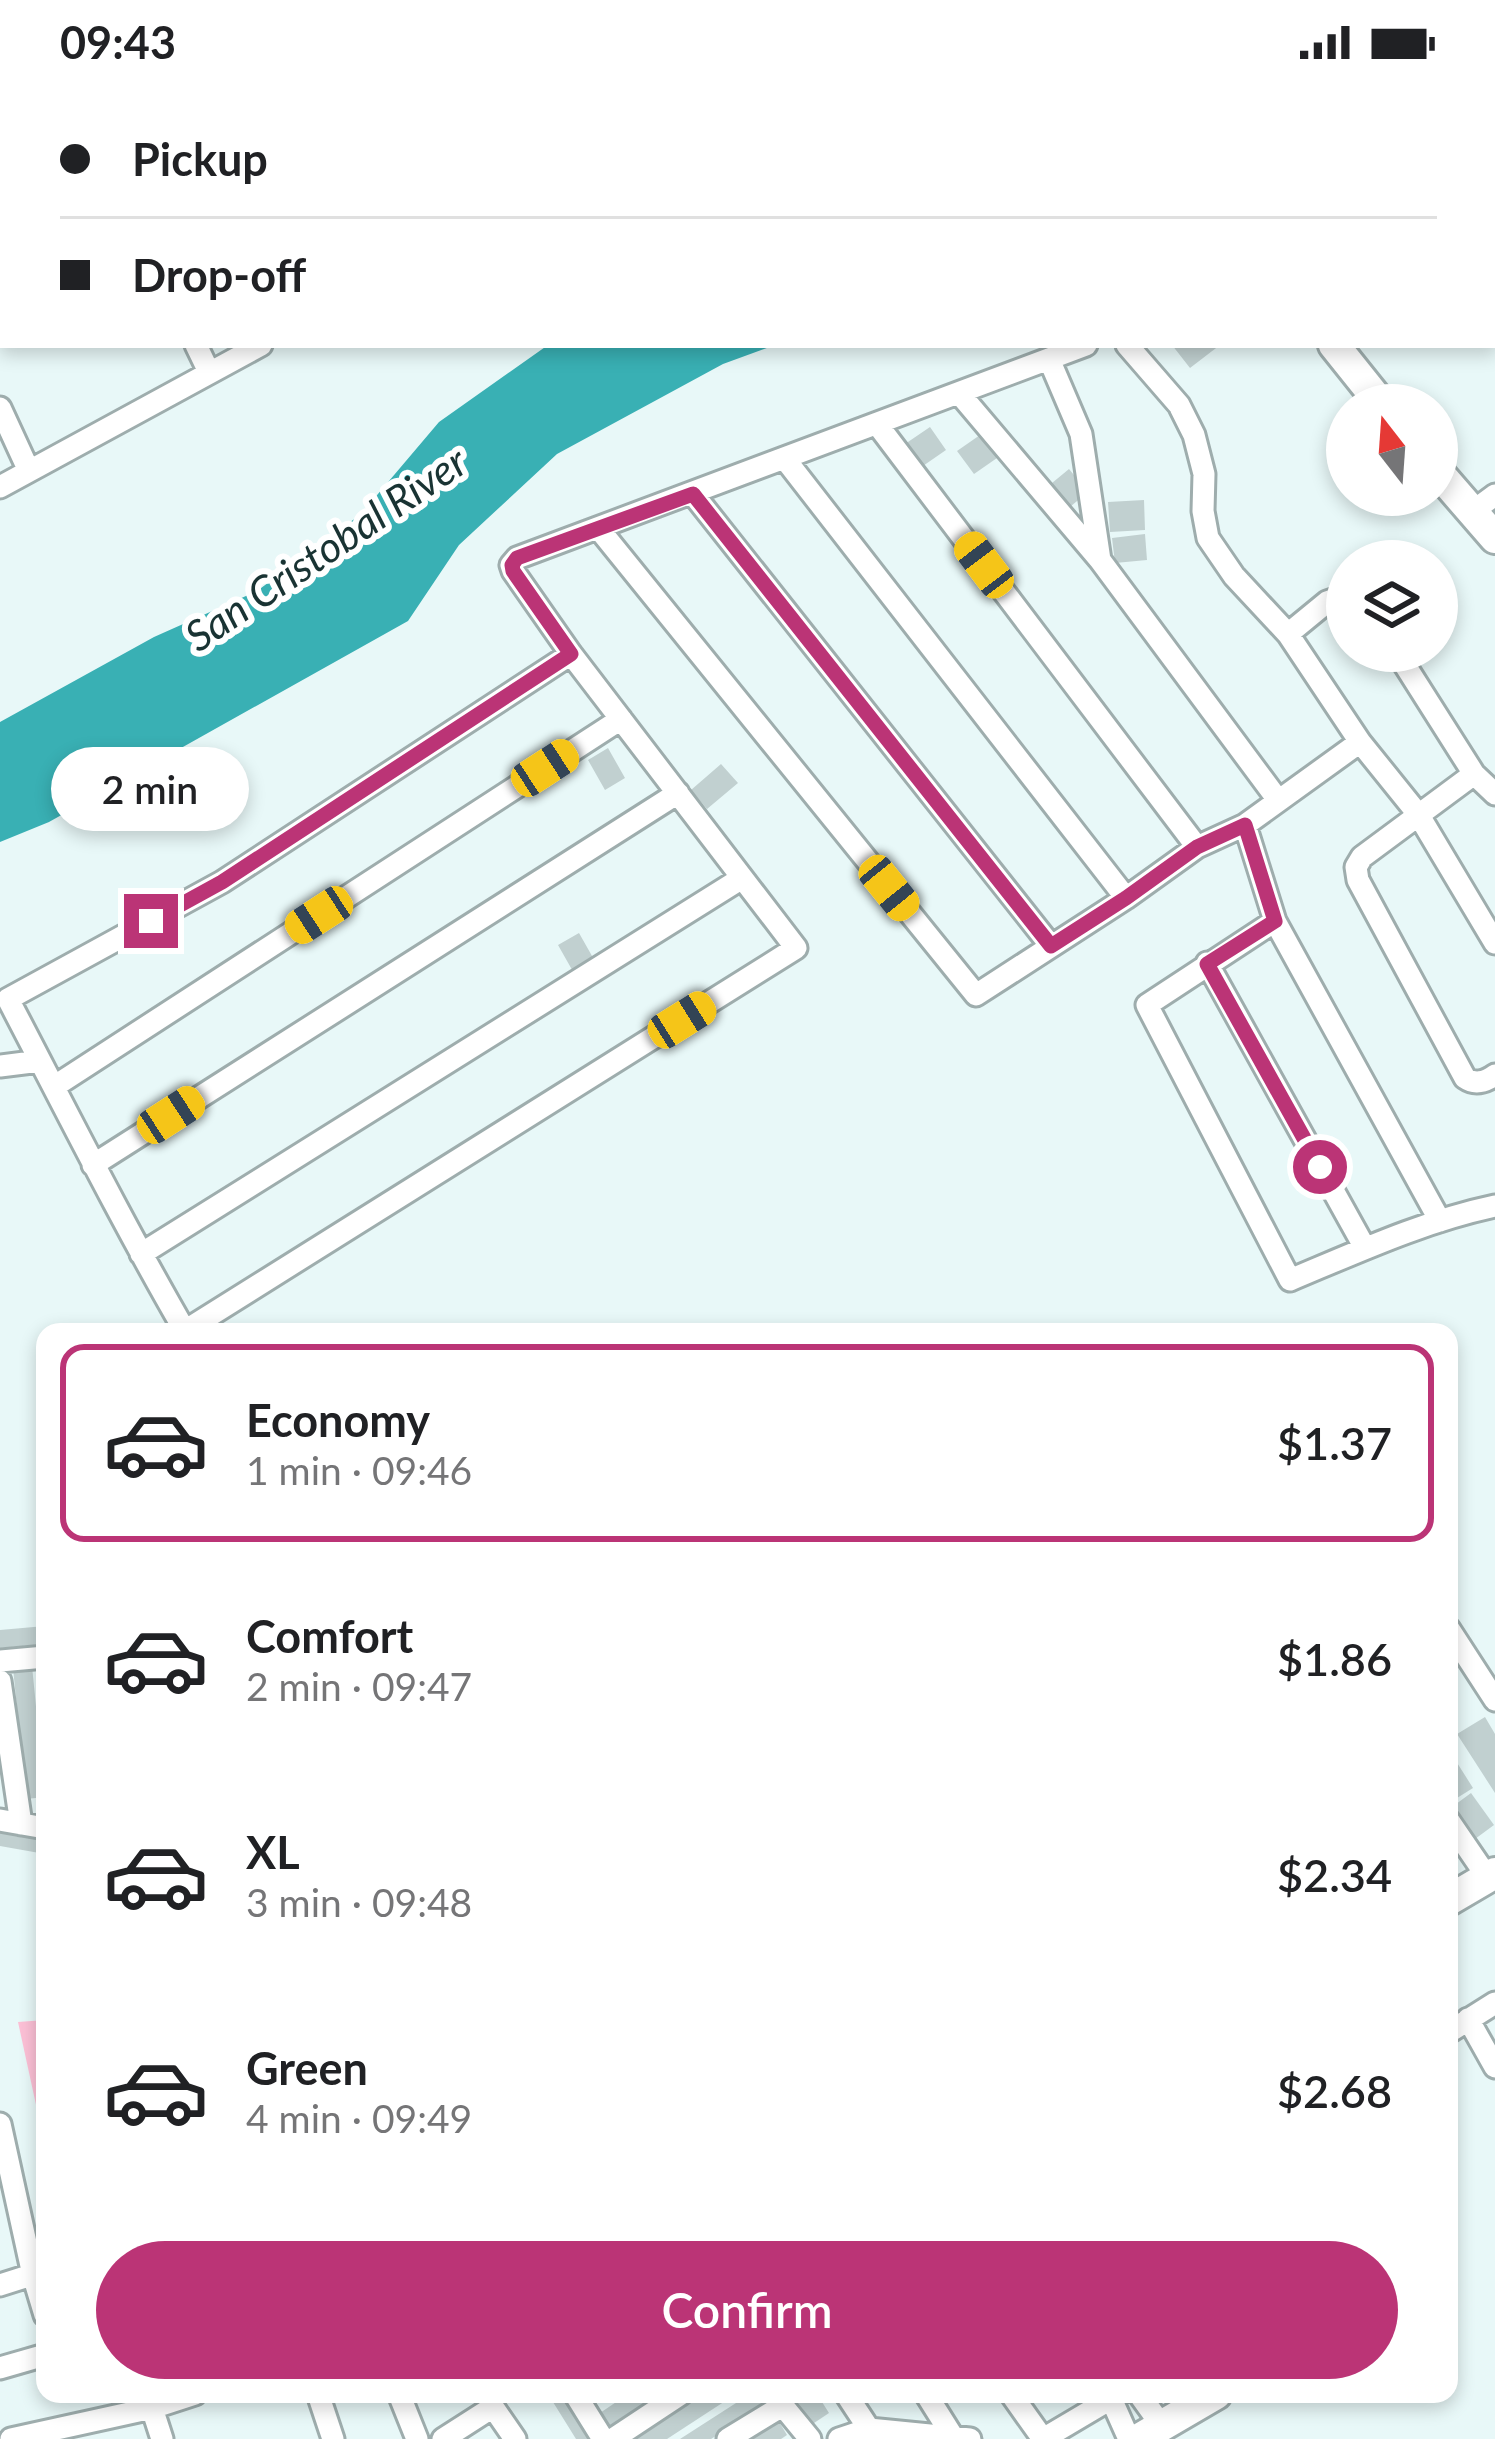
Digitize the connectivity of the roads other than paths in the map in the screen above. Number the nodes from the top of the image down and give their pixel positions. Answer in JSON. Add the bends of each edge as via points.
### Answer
{"nodes":[{"id":1,"x":197,"y":348,"type":"edge"},
{"id":2,"x":255,"y":348,"type":"edge"},
{"id":3,"x":1078,"y":348,"type":"edge"},
{"id":4,"x":1130,"y":348,"type":"edge"},
{"id":5,"x":1336,"y":348,"type":"edge"},
{"id":6,"x":1049,"y":359,"type":"junction"},
{"id":7,"x":209,"y":372,"type":"junction"},
{"id":8,"x":1365,"y":384,"type":"edge"},
{"id":9,"x":959,"y":393,"type":"junction"},
{"id":10,"x":0,"y":408,"type":"edge"},
{"id":11,"x":877,"y":424,"type":"junction"},
{"id":12,"x":785,"y":459,"type":"junction"},
{"id":13,"x":29,"y":471,"type":"junction"},
{"id":14,"x":1458,"y":486,"type":"edge"},
{"id":15,"x":0,"y":487,"type":"edge"},
{"id":16,"x":693,"y":494,"type":"junction"},
{"id":17,"x":1483,"y":504,"type":"edge"},
{"id":18,"x":599,"y":529,"type":"junction"},
{"id":19,"x":1495,"y":538,"type":"edge"},
{"id":20,"x":1100,"y":560,"type":"junction"},
{"id":21,"x":1326,"y":603,"type":"edge"},
{"id":22,"x":1288,"y":634,"type":"junction"},
{"id":23,"x":571,"y":654,"type":"junction"},
{"id":24,"x":1409,"y":672,"type":"edge"},
{"id":25,"x":621,"y":719,"type":"junction"},
{"id":26,"x":1360,"y":742,"type":"junction"},
{"id":27,"x":1474,"y":773,"type":"junction"},
{"id":28,"x":678,"y":794,"type":"junction"},
{"id":29,"x":1495,"y":794,"type":"edge"},
{"id":30,"x":1278,"y":800,"type":"junction"},
{"id":31,"x":1418,"y":814,"type":"junction"},
{"id":32,"x":1245,"y":825,"type":"junction"},
{"id":33,"x":1197,"y":847,"type":"junction"},
{"id":34,"x":742,"y":878,"type":"junction"},
{"id":35,"x":1126,"y":898,"type":"junction"},
{"id":36,"x":1275,"y":921,"type":"junction"},
{"id":37,"x":1495,"y":943,"type":"edge"},
{"id":38,"x":1051,"y":946,"type":"junction"},
{"id":39,"x":1207,"y":964,"type":"junction"},
{"id":40,"x":40,"y":1061,"type":"junction"},
{"id":41,"x":0,"y":1066,"type":"edge"},
{"id":42,"x":1495,"y":1075,"type":"edge"},
{"id":43,"x":55,"y":1087,"type":"junction"},
{"id":44,"x":93,"y":1165,"type":"junction"},
{"id":45,"x":1495,"y":1206,"type":"edge"},
{"id":46,"x":1440,"y":1222,"type":"junction"},
{"id":47,"x":1365,"y":1248,"type":"junction"},
{"id":48,"x":141,"y":1254,"type":"junction"},
{"id":49,"x":180,"y":1323,"type":"edge"},
{"id":50,"x":198,"y":1323,"type":"edge"},
{"id":51,"x":1458,"y":1643,"type":"edge"},
{"id":52,"x":36,"y":1658,"type":"edge"},
{"id":53,"x":0,"y":1661,"type":"edge"},
{"id":54,"x":0,"y":1681,"type":"edge"},
{"id":55,"x":1495,"y":1700,"type":"edge"},
{"id":56,"x":10,"y":1822,"type":"edge"},
{"id":57,"x":1458,"y":1833,"type":"edge"},
{"id":58,"x":1491,"y":1875,"type":"edge"},
{"id":59,"x":1458,"y":1895,"type":"edge"},
{"id":60,"x":1495,"y":2003,"type":"edge"},
{"id":61,"x":1459,"y":2025,"type":"edge"},
{"id":62,"x":1495,"y":2067,"type":"edge"},
{"id":63,"x":0,"y":2124,"type":"edge"},
{"id":64,"x":36,"y":2262,"type":"edge"},
{"id":65,"x":36,"y":2274,"type":"edge"},
{"id":66,"x":0,"y":2285,"type":"edge"},
{"id":67,"x":36,"y":2357,"type":"edge"},
{"id":68,"x":0,"y":2368,"type":"edge"},
{"id":69,"x":167,"y":2403,"type":"edge"},
{"id":70,"x":320,"y":2403,"type":"edge"},
{"id":71,"x":403,"y":2403,"type":"edge"},
{"id":72,"x":488,"y":2403,"type":"edge"},
{"id":73,"x":491,"y":2403,"type":"edge"},
{"id":74,"x":581,"y":2403,"type":"edge"},
{"id":75,"x":667,"y":2403,"type":"edge"},
{"id":76,"x":774,"y":2403,"type":"edge"},
{"id":77,"x":780,"y":2403,"type":"edge"},
{"id":78,"x":852,"y":2403,"type":"edge"},
{"id":79,"x":932,"y":2403,"type":"edge"},
{"id":80,"x":1017,"y":2403,"type":"edge"},
{"id":81,"x":1102,"y":2403,"type":"edge"},
{"id":82,"x":1116,"y":2403,"type":"edge"},
{"id":83,"x":1142,"y":2403,"type":"edge"},
{"id":84,"x":1201,"y":2403,"type":"edge"},
{"id":85,"x":152,"y":2408,"type":"junction"},
{"id":86,"x":869,"y":2429,"type":"junction"},
{"id":87,"x":1150,"y":2433,"type":"edge"},
{"id":88,"x":329,"y":2438,"type":"edge"},
{"id":89,"x":953,"y":2438,"type":"edge"},
{"id":90,"x":11,"y":2439,"type":"edge"},
{"id":91,"x":162,"y":2439,"type":"edge"},
{"id":92,"x":417,"y":2439,"type":"edge"},
{"id":93,"x":443,"y":2439,"type":"edge"},
{"id":94,"x":515,"y":2439,"type":"edge"},
{"id":95,"x":603,"y":2439,"type":"edge"},
{"id":96,"x":613,"y":2439,"type":"edge"},
{"id":97,"x":728,"y":2439,"type":"edge"},
{"id":98,"x":810,"y":2439,"type":"edge"},
{"id":99,"x":839,"y":2439,"type":"edge"},
{"id":100,"x":970,"y":2439,"type":"edge"},
{"id":101,"x":1129,"y":2439,"type":"edge"}],
"edges":[{"from":1,"to":7,"type":"street"},
{"from":2,"to":7,"type":"street"},
{"from":3,"to":6,"type":"street"},
{"from":4,"to":22,"type":"street","via":[[1194,435],[1208,538]]},
{"from":5,"to":8,"type":"main road"},
{"from":6,"to":9,"type":"street"},
{"from":6,"to":20,"type":"street","via":[[1081,434]]},
{"from":7,"to":13,"type":"street"},
{"from":9,"to":11,"type":"street"},
{"from":9,"to":20,"type":"street"},
{"from":10,"to":13,"type":"street"},
{"from":11,"to":12,"type":"street"},
{"from":11,"to":33,"type":"street"},
{"from":12,"to":16,"type":"street"},
{"from":12,"to":35,"type":"street"},
{"from":13,"to":15,"type":"street"},
{"from":14,"to":17,"type":"main road"},
{"from":16,"to":18,"type":"street"},
{"from":16,"to":38,"type":"street"},
{"from":17,"to":19,"type":"main road"},
{"from":18,"to":23,"type":"street","via":[[512,565]]},
{"from":18,"to":38,"type":"street","via":[[976,995]]},
{"from":20,"to":30,"type":"street"},
{"from":21,"to":22,"type":"street"},
{"from":22,"to":26,"type":"street"},
{"from":23,"to":25,"type":"street"},
{"from":23,"to":40,"type":"street","via":[[222,882],[8,999]]},
{"from":24,"to":27,"type":"street"},
{"from":25,"to":28,"type":"street"},
{"from":25,"to":43,"type":"street"},
{"from":26,"to":30,"type":"street"},
{"from":26,"to":31,"type":"street"},
{"from":27,"to":29,"type":"street"},
{"from":27,"to":31,"type":"street"},
{"from":28,"to":34,"type":"street"},
{"from":28,"to":44,"type":"street"},
{"from":30,"to":32,"type":"street"},
{"from":31,"to":37,"type":"street"},
{"from":31,"to":42,"type":"street","via":[[1362,857],[1358,880],[1465,1078]]},
{"from":32,"to":33,"type":"street"},
{"from":32,"to":36,"type":"street"},
{"from":33,"to":35,"type":"street"},
{"from":34,"to":48,"type":"street"},
{"from":34,"to":50,"type":"street","via":[[796,948]]},
{"from":35,"to":38,"type":"street"},
{"from":36,"to":39,"type":"street"},
{"from":36,"to":46,"type":"street"},
{"from":39,"to":47,"type":"street"},
{"from":39,"to":47,"type":"street","via":[[1147,1005],[1290,1280]]},
{"from":40,"to":41,"type":"street"},
{"from":40,"to":43,"type":"street"},
{"from":43,"to":44,"type":"street"},
{"from":44,"to":48,"type":"street"},
{"from":45,"to":46,"type":"street"},
{"from":46,"to":47,"type":"street"},
{"from":48,"to":49,"type":"street"},
{"from":51,"to":55,"type":"street"},
{"from":52,"to":53,"type":"street"},
{"from":54,"to":56,"type":"street"},
{"from":57,"to":58,"type":"street"},
{"from":58,"to":59,"type":"main road"},
{"from":60,"to":61,"type":"street"},
{"from":61,"to":62,"type":"street"},
{"from":63,"to":64,"type":"street"},
{"from":65,"to":66,"type":"street"},
{"from":67,"to":68,"type":"street"},
{"from":69,"to":85,"type":"street"},
{"from":70,"to":88,"type":"street"},
{"from":71,"to":92,"type":"street"},
{"from":72,"to":93,"type":"street"},
{"from":73,"to":94,"type":"street"},
{"from":74,"to":95,"type":"street"},
{"from":75,"to":96,"type":"street"},
{"from":76,"to":97,"type":"street"},
{"from":77,"to":98,"type":"street"},
{"from":78,"to":86,"type":"street"},
{"from":79,"to":89,"type":"street"},
{"from":80,"to":81,"type":"street","via":[[1043,2439]]},
{"from":82,"to":101,"type":"street"},
{"from":83,"to":87,"type":"street"},
{"from":84,"to":87,"type":"main road"},
{"from":85,"to":90,"type":"street"},
{"from":85,"to":91,"type":"street"},
{"from":86,"to":89,"type":"street"},
{"from":86,"to":99,"type":"street"},
{"from":89,"to":100,"type":"street"}]}
